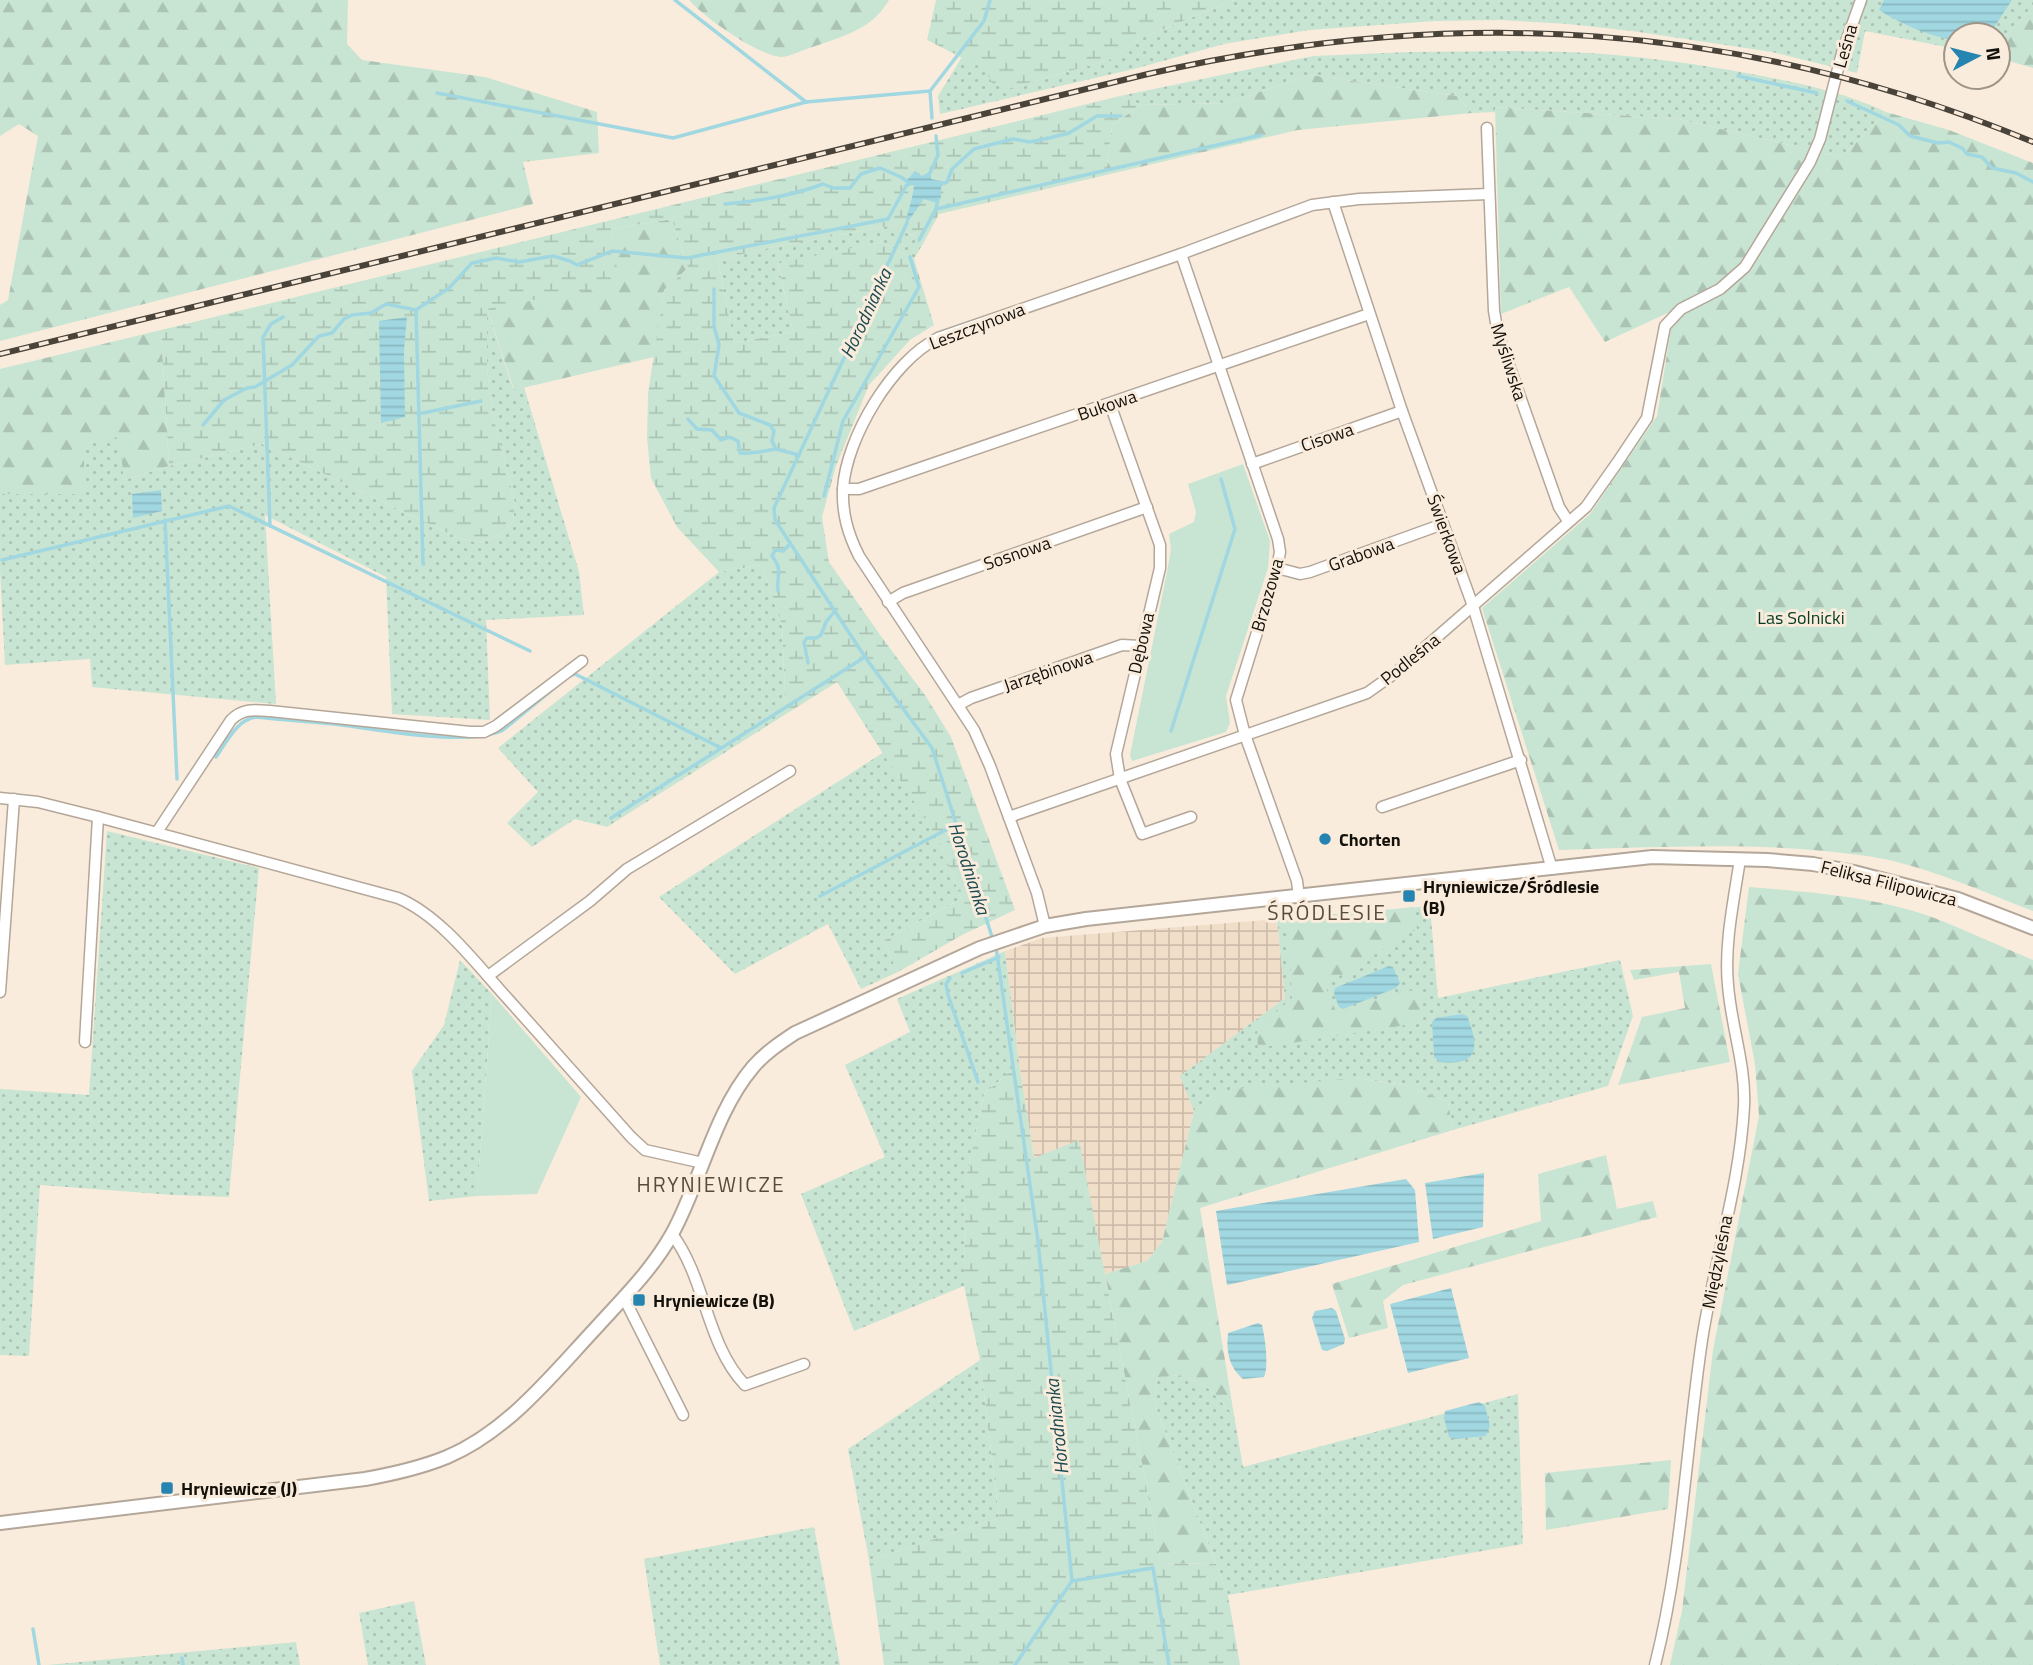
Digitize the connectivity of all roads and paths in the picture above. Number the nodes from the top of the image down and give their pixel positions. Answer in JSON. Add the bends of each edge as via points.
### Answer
{"nodes":[{"id":1,"x":1861,"y":0,"type":"edge"},
{"id":2,"x":1487,"y":128,"type":"dead end"},
{"id":3,"x":1489,"y":194,"type":"junction"},
{"id":4,"x":1333,"y":202,"type":"junction"},
{"id":5,"x":1181,"y":254,"type":"junction"},
{"id":6,"x":1369,"y":314,"type":"junction"},
{"id":7,"x":1665,"y":326,"type":"joint"},
{"id":8,"x":1219,"y":366,"type":"junction"},
{"id":9,"x":1110,"y":404,"type":"junction"},
{"id":10,"x":1402,"y":411,"type":"junction"},
{"id":11,"x":1252,"y":464,"type":"junction"},
{"id":12,"x":843,"y":489,"type":"junction"},
{"id":13,"x":1147,"y":507,"type":"junction"},
{"id":14,"x":1568,"y":521,"type":"junction"},
{"id":15,"x":1443,"y":524,"type":"junction"},
{"id":16,"x":1277,"y":568,"type":"junction"},
{"id":17,"x":888,"y":602,"type":"junction"},
{"id":18,"x":1473,"y":606,"type":"junction"},
{"id":19,"x":1140,"y":646,"type":"junction"},
{"id":20,"x":582,"y":661,"type":"dead end"},
{"id":21,"x":958,"y":705,"type":"junction"},
{"id":22,"x":1245,"y":735,"type":"junction"},
{"id":23,"x":1521,"y":760,"type":"junction"},
{"id":24,"x":790,"y":771,"type":"dead end"},
{"id":25,"x":1120,"y":779,"type":"junction"},
{"id":26,"x":0,"y":798,"type":"edge"},
{"id":27,"x":14,"y":799,"type":"junction"},
{"id":28,"x":1382,"y":807,"type":"dead end"},
{"id":29,"x":98,"y":817,"type":"junction"},
{"id":30,"x":1009,"y":817,"type":"junction"},
{"id":31,"x":1191,"y":817,"type":"dead end"},
{"id":32,"x":157,"y":832,"type":"junction"},
{"id":33,"x":1740,"y":859,"type":"junction"},
{"id":34,"x":1552,"y":869,"type":"junction"},
{"id":35,"x":1299,"y":897,"type":"junction"},
{"id":36,"x":1045,"y":926,"type":"junction"},
{"id":37,"x":2033,"y":928,"type":"edge"},
{"id":38,"x":488,"y":976,"type":"junction"},
{"id":39,"x":0,"y":992,"type":"edge"},
{"id":40,"x":85,"y":1042,"type":"dead end"},
{"id":41,"x":704,"y":1163,"type":"junction"},
{"id":42,"x":672,"y":1234,"type":"junction"},
{"id":43,"x":624,"y":1298,"type":"junction"},
{"id":44,"x":804,"y":1364,"type":"dead end"},
{"id":45,"x":683,"y":1415,"type":"dead end"},
{"id":46,"x":0,"y":1523,"type":"edge"},
{"id":47,"x":1655,"y":1665,"type":"edge"}],
"edges":[{"from":1,"to":7,"type":"street","name":"Leśna","via":[[1810,162],[1745,267],[1720,289],[1681,309]]},
{"from":2,"to":3,"type":"street","name":"Myśliwska"},
{"from":3,"to":4,"type":"street"},
{"from":3,"to":14,"type":"street","name":"Myśliwska","via":[[1493,311],[1498,334],[1559,507]]},
{"from":4,"to":5,"type":"street","name":"Leszczynowa","via":[[1312,205]]},
{"from":4,"to":6,"type":"street","name":"Świerkowa"},
{"from":5,"to":8,"type":"street","name":"Brzozowa"},
{"from":5,"to":12,"type":"street","name":"Leszczynowa","via":[[928,343],[889,379],[877,399],[854,446]]},
{"from":6,"to":8,"type":"street","name":"Bukowa"},
{"from":6,"to":10,"type":"street","name":"Świerkowa"},
{"from":7,"to":14,"type":"street","name":"Podleśna","via":[[1647,418],[1586,507]]},
{"from":8,"to":9,"type":"street","name":"Bukowa"},
{"from":8,"to":11,"type":"street","name":"Brzozowa"},
{"from":9,"to":12,"type":"street","name":"Bukowa","via":[[859,489]]},
{"from":9,"to":13,"type":"street","name":"Dębowa"},
{"from":10,"to":11,"type":"street","name":"Cisowa"},
{"from":10,"to":15,"type":"street","name":"Świerkowa"},
{"from":11,"to":16,"type":"street","name":"Brzozowa","via":[[1278,539]]},
{"from":12,"to":17,"type":"street","name":"Leszczynowa","via":[[848,535]]},
{"from":13,"to":17,"type":"street","name":"Sosnowa"},
{"from":13,"to":19,"type":"street","name":"Dębowa","via":[[1160,545],[1160,568]]},
{"from":14,"to":18,"type":"street","name":"Podleśna"},
{"from":15,"to":16,"type":"street","name":"Grabowa","via":[[1310,572]]},
{"from":15,"to":18,"type":"street","name":"Świerkowa"},
{"from":16,"to":22,"type":"street","name":"Brzozowa","via":[[1237,690]]},
{"from":17,"to":21,"type":"street","name":"Leszczynowa"},
{"from":18,"to":22,"type":"street","name":"Podleśna","via":[[1367,693]]},
{"from":18,"to":23,"type":"street","name":"Świerkowa"},
{"from":19,"to":21,"type":"street","name":"Jarzębinowa","via":[[1122,645]]},
{"from":19,"to":25,"type":"street","name":"Dębowa","via":[[1116,754]]},
{"from":20,"to":32,"type":"street","via":[[484,732],[259,710],[239,713]]},
{"from":21,"to":30,"type":"street","name":"Leszczynowa","via":[[974,730]]},
{"from":22,"to":25,"type":"street","name":"Podleśna"},
{"from":22,"to":35,"type":"street","name":"Brzozowa"},
{"from":23,"to":28,"type":"street"},
{"from":23,"to":34,"type":"street","name":"Świerkowa"},
{"from":24,"to":38,"type":"street","via":[[627,869]]},
{"from":25,"to":30,"type":"street","name":"Podleśna"},
{"from":25,"to":31,"type":"street","name":"Dębowa","via":[[1142,834]]},
{"from":26,"to":27,"type":"street"},
{"from":27,"to":29,"type":"street"},
{"from":27,"to":39,"type":"street"},
{"from":29,"to":32,"type":"street"},
{"from":29,"to":40,"type":"street"},
{"from":30,"to":36,"type":"street","name":"Leszczynowa"},
{"from":32,"to":38,"type":"street","via":[[414,904]]},
{"from":33,"to":34,"type":"street","name":"Feliksa Filipowicza","via":[[1652,856]]},
{"from":33,"to":37,"type":"street","name":"Feliksa Filipowicza","via":[[1854,872],[1958,899]]},
{"from":33,"to":47,"type":"street","name":"Międzyleśna","via":[[1727,982],[1744,1078],[1743,1129],[1703,1335],[1672,1586]]},
{"from":34,"to":35,"type":"street","name":"Feliksa Filipowicza"},
{"from":35,"to":36,"type":"street","name":"Feliksa Filipowicza"},
{"from":36,"to":41,"type":"street","name":"Feliksa Filipowicza","via":[[979,948],[795,1033],[754,1066],[735,1092]]},
{"from":38,"to":41,"type":"street","via":[[645,1150]]},
{"from":41,"to":42,"type":"street","name":"Feliksa Filipowicza"},
{"from":42,"to":43,"type":"street","name":"Feliksa Filipowicza"},
{"from":42,"to":44,"type":"street","via":[[684,1252],[726,1360],[745,1385]]},
{"from":43,"to":45,"type":"street"},
{"from":43,"to":46,"type":"street","name":"Feliksa Filipowicza","via":[[521,1408],[474,1442],[422,1466],[365,1479]]}]}
